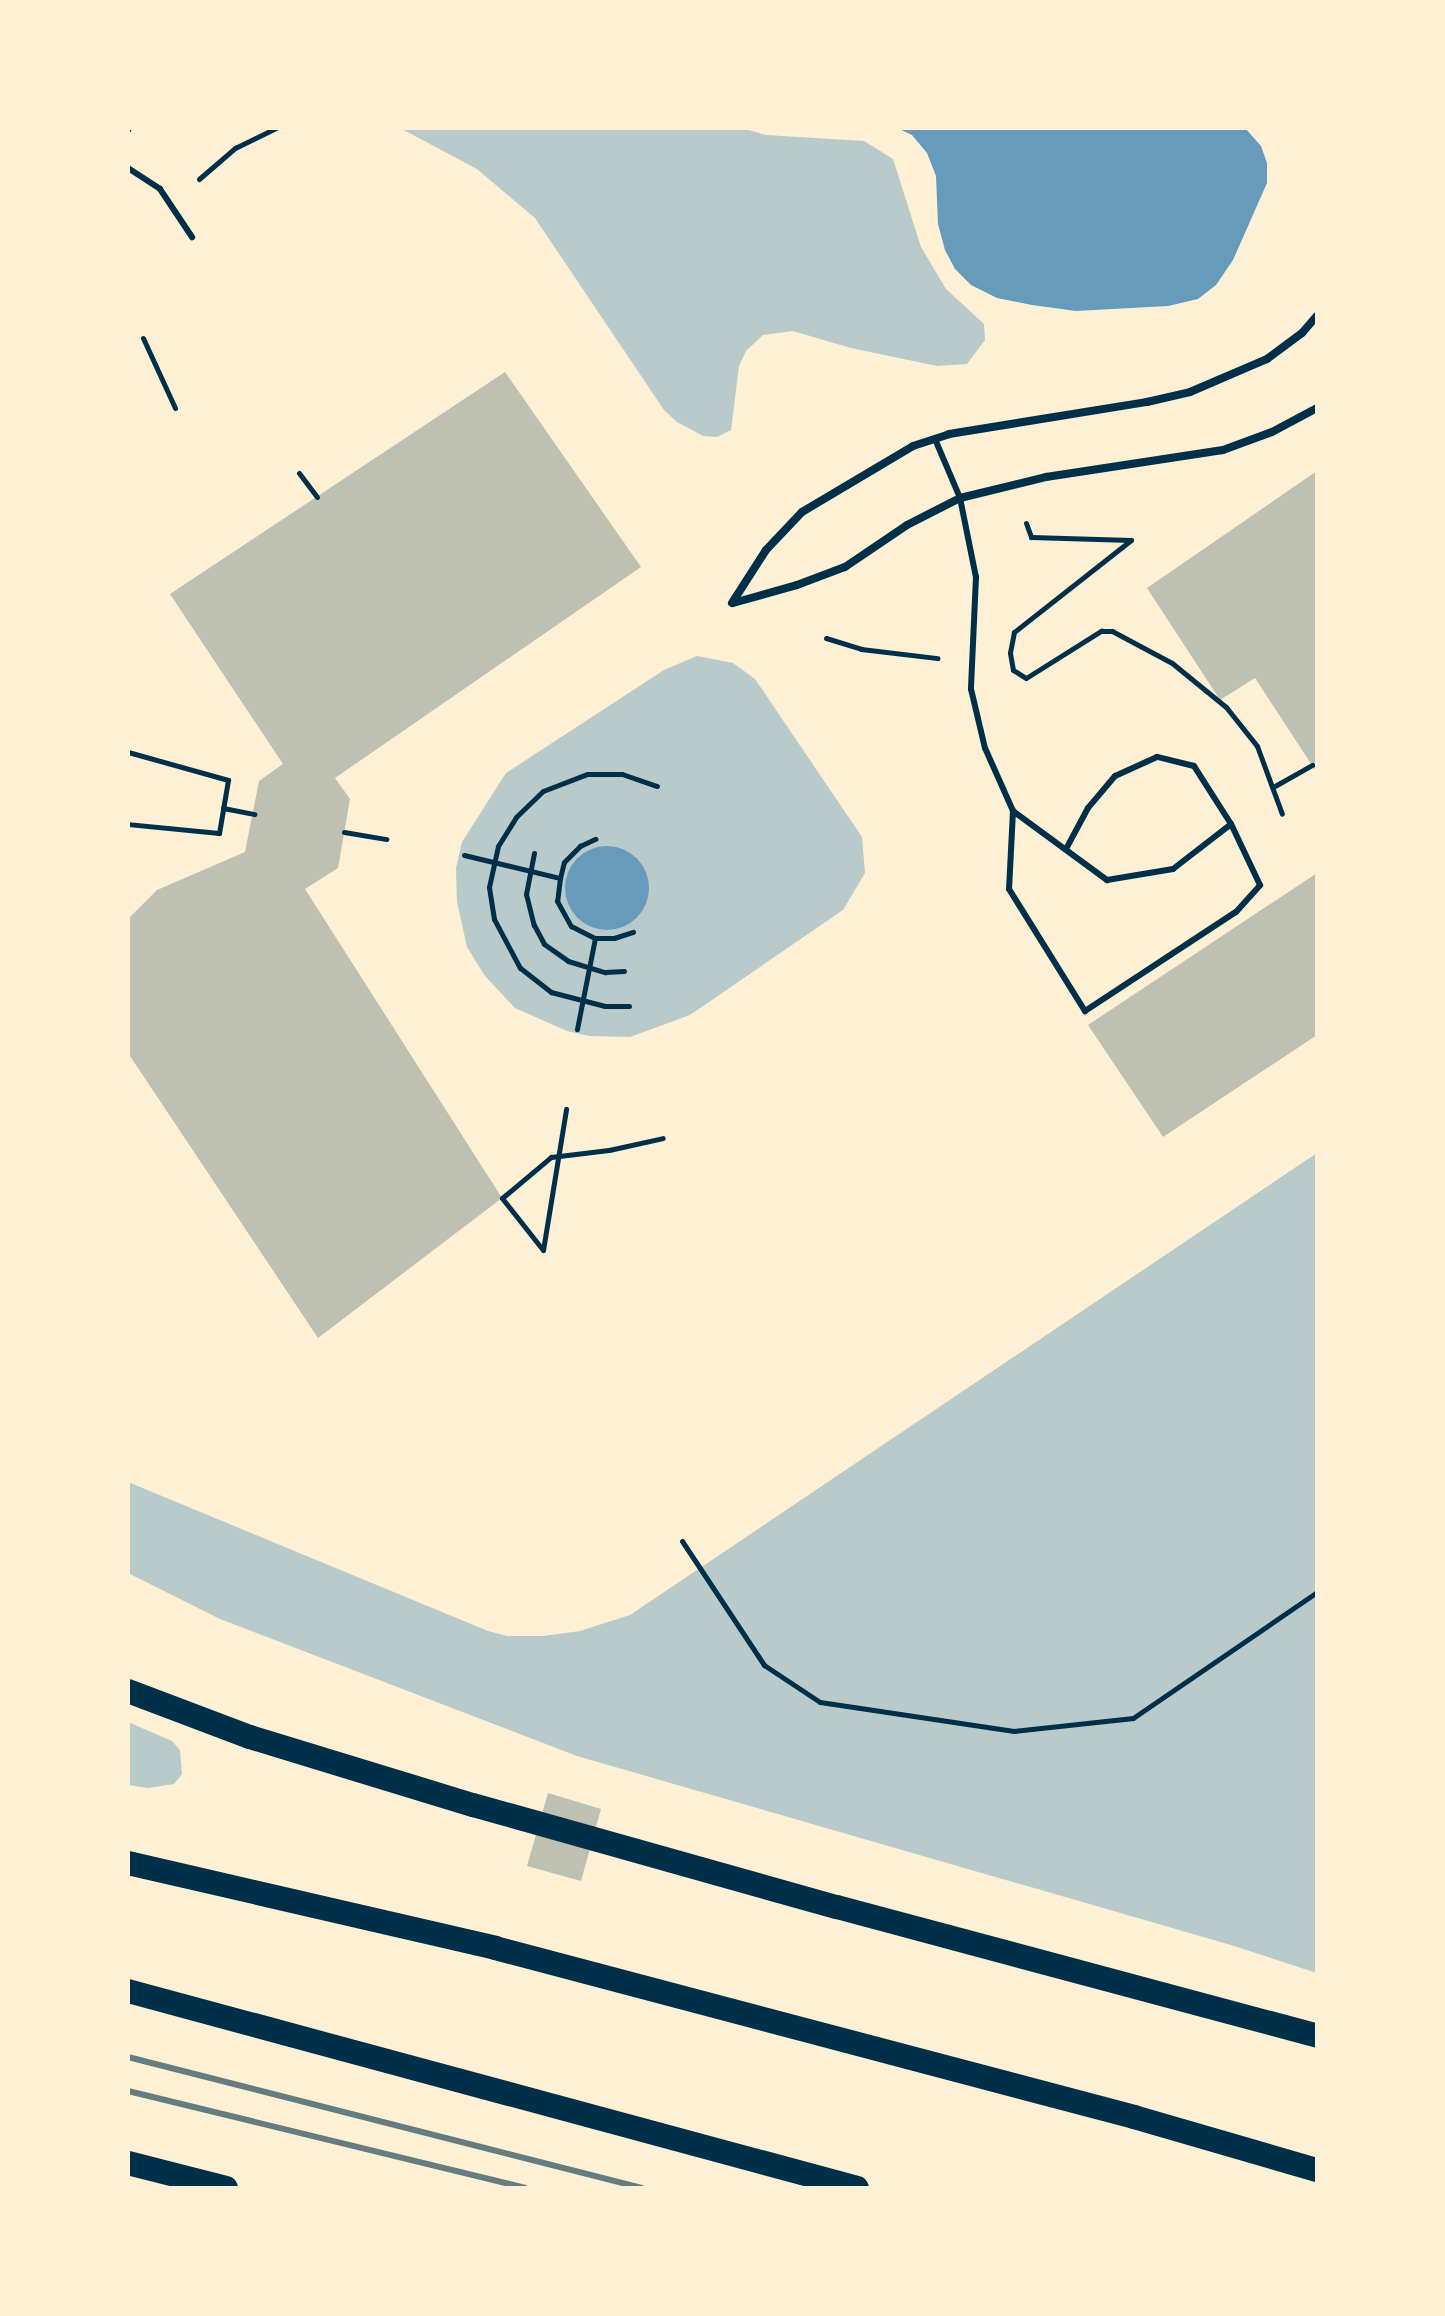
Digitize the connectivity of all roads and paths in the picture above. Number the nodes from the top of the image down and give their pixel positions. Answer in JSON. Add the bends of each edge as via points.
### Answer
{"nodes":[{"id":1,"x":276,"y":128,"type":"edge"},
{"id":2,"x":128,"y":168,"type":"edge"},
{"id":3,"x":199,"y":179,"type":"dead end"},
{"id":4,"x":192,"y":237,"type":"dead end"},
{"id":5,"x":1317,"y":316,"type":"edge"},
{"id":6,"x":143,"y":338,"type":"dead end"},
{"id":7,"x":175,"y":408,"type":"dead end"},
{"id":8,"x":1317,"y":408,"type":"edge"},
{"id":9,"x":935,"y":439,"type":"junction"},
{"id":10,"x":299,"y":473,"type":"dead end"},
{"id":11,"x":317,"y":497,"type":"dead end"},
{"id":12,"x":960,"y":498,"type":"junction"},
{"id":13,"x":1026,"y":523,"type":"dead end"},
{"id":14,"x":826,"y":638,"type":"dead end"},
{"id":15,"x":937,"y":658,"type":"dead end"},
{"id":16,"x":128,"y":752,"type":"edge"},
{"id":17,"x":1312,"y":765,"type":"dead end"},
{"id":18,"x":657,"y":786,"type":"dead end"},
{"id":19,"x":1273,"y":787,"type":"junction"},
{"id":20,"x":223,"y":808,"type":"junction"},
{"id":21,"x":1013,"y":811,"type":"junction"},
{"id":22,"x":254,"y":814,"type":"dead end"},
{"id":23,"x":1282,"y":814,"type":"dead end"},
{"id":24,"x":128,"y":824,"type":"edge"},
{"id":25,"x":1231,"y":824,"type":"junction"},
{"id":26,"x":344,"y":832,"type":"dead end"},
{"id":27,"x":386,"y":839,"type":"dead end"},
{"id":28,"x":595,"y":839,"type":"dead end"},
{"id":29,"x":1066,"y":849,"type":"junction"},
{"id":30,"x":534,"y":853,"type":"dead end"},
{"id":31,"x":464,"y":855,"type":"dead end"},
{"id":32,"x":494,"y":862,"type":"junction"},
{"id":33,"x":529,"y":871,"type":"junction"},
{"id":34,"x":560,"y":878,"type":"junction"},
{"id":35,"x":633,"y":932,"type":"dead end"},
{"id":36,"x":595,"y":938,"type":"junction"},
{"id":37,"x":589,"y":967,"type":"junction"},
{"id":38,"x":624,"y":971,"type":"dead end"},
{"id":39,"x":582,"y":1002,"type":"junction"},
{"id":40,"x":629,"y":1006,"type":"dead end"},
{"id":41,"x":577,"y":1029,"type":"dead end"},
{"id":42,"x":566,"y":1109,"type":"dead end"},
{"id":43,"x":663,"y":1138,"type":"dead end"},
{"id":44,"x":560,"y":1155,"type":"junction"},
{"id":45,"x":682,"y":1541,"type":"dead end"},
{"id":46,"x":1317,"y":1592,"type":"edge"},
{"id":47,"x":128,"y":1691,"type":"edge"},
{"id":48,"x":128,"y":1863,"type":"edge"},
{"id":49,"x":128,"y":1991,"type":"edge"},
{"id":50,"x":1317,"y":2036,"type":"edge"},
{"id":51,"x":128,"y":2163,"type":"edge"},
{"id":52,"x":1317,"y":2170,"type":"edge"},
{"id":53,"x":226,"y":2188,"type":"edge"},
{"id":54,"x":857,"y":2188,"type":"edge"}],
"edges":[{"from":1,"to":3,"type":"path","via":[[235,148]]},
{"from":2,"to":4,"type":"lane","via":[[160,189]]},
{"from":5,"to":9,"type":"street","via":[[1267,359],[1190,392]]},
{"from":6,"to":7,"type":"path"},
{"from":8,"to":12,"type":"street","via":[[1223,450],[1046,477]]},
{"from":9,"to":12,"type":"lane"},
{"from":9,"to":12,"type":"street","via":[[874,466],[802,512],[766,550],[732,603],[845,567],[907,525]]},
{"from":10,"to":11,"type":"path"},
{"from":12,"to":21,"type":"lane","via":[[976,577],[971,689],[985,748]]},
{"from":13,"to":19,"type":"path","via":[[1031,537],[1131,540],[1014,632],[1013,670],[1026,678],[1101,631],[1112,631],[1172,663],[1226,707],[1257,746]]},
{"from":14,"to":15,"type":"path","via":[[861,649]]},
{"from":16,"to":20,"type":"path","via":[[228,780]]},
{"from":17,"to":19,"type":"path"},
{"from":18,"to":32,"type":"path","via":[[622,774],[587,774],[543,791],[516,817]]},
{"from":19,"to":23,"type":"path"},
{"from":20,"to":22,"type":"path"},
{"from":20,"to":24,"type":"path","via":[[219,833]]},
{"from":21,"to":25,"type":"lane","via":[[1009,889],[1085,1011],[1236,912],[1260,885]]},
{"from":21,"to":29,"type":"lane"},
{"from":25,"to":29,"type":"lane","via":[[1173,869],[1107,880]]},
{"from":25,"to":29,"type":"lane","via":[[1194,766],[1157,757],[1115,776],[1088,808]]},
{"from":26,"to":27,"type":"path"},
{"from":28,"to":34,"type":"path","via":[[564,862]]},
{"from":30,"to":33,"type":"path"},
{"from":31,"to":32,"type":"path"},
{"from":32,"to":33,"type":"path"},
{"from":32,"to":39,"type":"path","via":[[489,887],[504,943],[520,968],[551,992]]},
{"from":33,"to":34,"type":"path"},
{"from":33,"to":37,"type":"path","via":[[526,894],[544,944],[568,961]]},
{"from":34,"to":36,"type":"path","via":[[557,901],[571,926]]},
{"from":35,"to":36,"type":"path"},
{"from":36,"to":37,"type":"path"},
{"from":37,"to":38,"type":"path"},
{"from":37,"to":39,"type":"path"},
{"from":39,"to":40,"type":"path"},
{"from":39,"to":41,"type":"path"},
{"from":42,"to":44,"type":"path"},
{"from":43,"to":44,"type":"path"},
{"from":44,"to":44,"type":"path","via":[[555,1182],[543,1250],[502,1198]]},
{"from":45,"to":46,"type":"path","via":[[764,1665],[820,1702],[1014,1731],[1133,1718]]},
{"from":47,"to":50,"type":"highway","via":[[250,1737],[499,1813]]},
{"from":48,"to":52,"type":"highway","via":[[495,1948]]},
{"from":49,"to":54,"type":"highway"},
{"from":51,"to":53,"type":"highway"}]}
